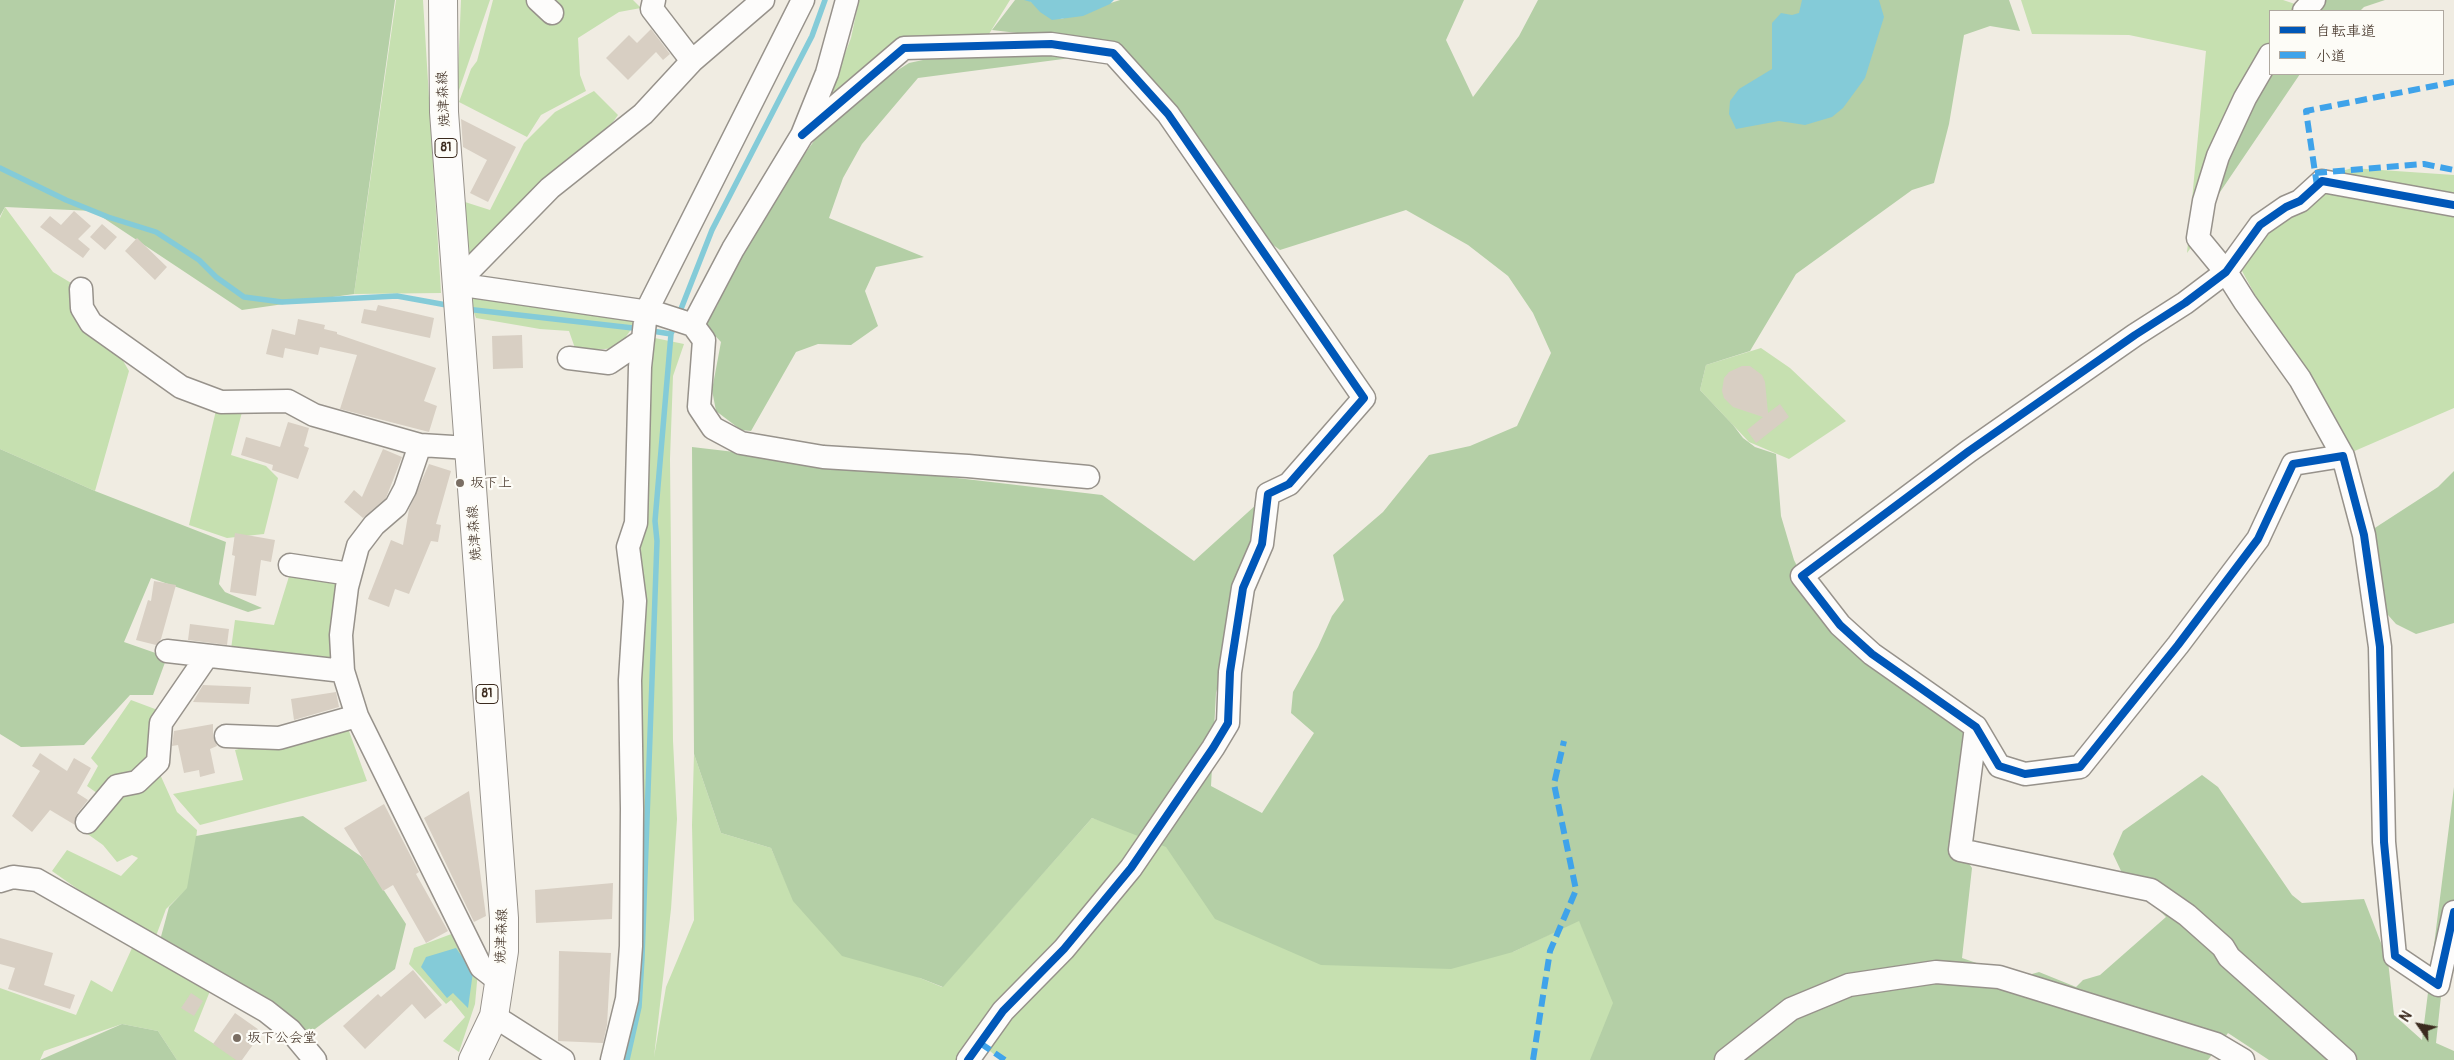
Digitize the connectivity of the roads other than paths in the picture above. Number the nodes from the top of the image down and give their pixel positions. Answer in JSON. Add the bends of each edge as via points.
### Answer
{"nodes":[{"id":1,"x":443,"y":0,"type":"edge"},
{"id":2,"x":654,"y":0,"type":"edge"},
{"id":3,"x":763,"y":0,"type":"edge"},
{"id":4,"x":804,"y":0,"type":"edge"},
{"id":5,"x":847,"y":0,"type":"edge"},
{"id":6,"x":2314,"y":0,"type":"edge"},
{"id":7,"x":2305,"y":10,"type":"edge"},
{"id":8,"x":2269,"y":58,"type":"edge"},
{"id":9,"x":692,"y":61,"type":"junction"},
{"id":10,"x":802,"y":135,"type":"junction"},
{"id":11,"x":2454,"y":205,"type":"edge"},
{"id":12,"x":2226,"y":272,"type":"junction"},
{"id":13,"x":81,"y":289,"type":"dead end"},
{"id":14,"x":457,"y":289,"type":"junction"},
{"id":15,"x":651,"y":313,"type":"junction"},
{"id":16,"x":689,"y":324,"type":"junction"},
{"id":17,"x":643,"y":340,"type":"junction"},
{"id":18,"x":569,"y":358,"type":"dead end"},
{"id":19,"x":420,"y":444,"type":"junction"},
{"id":20,"x":469,"y":448,"type":"junction"},
{"id":21,"x":2343,"y":456,"type":"junction"},
{"id":22,"x":1088,"y":476,"type":"dead end"},
{"id":23,"x":290,"y":565,"type":"dead end"},
{"id":24,"x":350,"y":574,"type":"junction"},
{"id":25,"x":167,"y":652,"type":"dead end"},
{"id":26,"x":207,"y":656,"type":"junction"},
{"id":27,"x":343,"y":671,"type":"junction"},
{"id":28,"x":357,"y":716,"type":"junction"},
{"id":29,"x":1976,"y":727,"type":"junction"},
{"id":30,"x":226,"y":736,"type":"dead end"},
{"id":31,"x":87,"y":822,"type":"dead end"},
{"id":32,"x":0,"y":880,"type":"edge"},
{"id":33,"x":2454,"y":912,"type":"edge"},
{"id":34,"x":499,"y":981,"type":"junction"},
{"id":35,"x":494,"y":1016,"type":"junction"},
{"id":36,"x":2232,"y":1058,"type":"edge"},
{"id":37,"x":315,"y":1060,"type":"edge"},
{"id":38,"x":473,"y":1060,"type":"edge"},
{"id":39,"x":563,"y":1060,"type":"edge"},
{"id":40,"x":612,"y":1060,"type":"edge"},
{"id":41,"x":968,"y":1060,"type":"edge"},
{"id":42,"x":1726,"y":1060,"type":"edge"},
{"id":43,"x":2345,"y":1060,"type":"edge"}],
"edges":[{"from":1,"to":14,"type":"main road","name":"焼津森線","number":"81","via":[[444,112]]},
{"from":2,"to":9,"type":"street","via":[[652,9]]},
{"from":3,"to":9,"type":"street"},
{"from":4,"to":15,"type":"street"},
{"from":5,"to":10,"type":"street","via":[[826,73]]},
{"from":6,"to":7,"type":"street"},
{"from":8,"to":12,"type":"street","via":[[2245,98],[2218,156],[2204,201],[2198,238]]},
{"from":9,"to":14,"type":"street","via":[[643,114],[550,188]]},
{"from":10,"to":16,"type":"street"},
{"from":10,"to":41,"type":"street","via":[[904,48],[1050,44],[1113,53],[1168,114],[1364,398],[1289,484],[1268,494],[1262,544],[1243,588],[1230,672],[1228,723],[1131,868],[1064,949],[1004,1011]]},
{"from":11,"to":12,"type":"street","via":[[2322,181],[2300,201],[2260,225]]},
{"from":12,"to":21,"type":"street","via":[[2300,379]]},
{"from":12,"to":29,"type":"street","via":[[1962,457],[1802,576],[1840,626],[1872,654]]},
{"from":13,"to":19,"type":"street","via":[[82,308],[91,323],[181,387],[221,402],[288,401],[314,415]]},
{"from":14,"to":15,"type":"street"},
{"from":14,"to":20,"type":"main road","name":"焼津森線","number":"81"},
{"from":15,"to":16,"type":"street"},
{"from":15,"to":17,"type":"street"},
{"from":16,"to":22,"type":"street","via":[[704,340],[700,407],[713,428],[742,443],[823,457]]},
{"from":17,"to":18,"type":"street","via":[[609,363]]},
{"from":17,"to":40,"type":"street","via":[[636,522],[628,547],[635,601],[630,680],[632,931],[627,999]]},
{"from":19,"to":20,"type":"street"},
{"from":19,"to":24,"type":"street","via":[[396,506],[358,546]]},
{"from":20,"to":34,"type":"main road","name":"焼津森線","number":"81","via":[[504,918],[504,951]]},
{"from":21,"to":29,"type":"street","via":[[2293,464],[2258,538],[2080,768],[2025,774],[1999,766]]},
{"from":21,"to":33,"type":"street","via":[[2364,535],[2380,647],[2384,842],[2395,956],[2438,985]]},
{"from":23,"to":24,"type":"street"},
{"from":24,"to":27,"type":"street","via":[[341,635]]},
{"from":25,"to":26,"type":"street"},
{"from":26,"to":27,"type":"street"},
{"from":26,"to":31,"type":"street","via":[[161,723],[158,762],[137,782],[117,786]]},
{"from":27,"to":28,"type":"street"},
{"from":28,"to":30,"type":"street","via":[[279,738]]},
{"from":28,"to":34,"type":"street","via":[[481,967]]},
{"from":29,"to":43,"type":"street","via":[[1960,850],[2151,890],[2216,940],[2229,956]]},
{"from":32,"to":37,"type":"street","via":[[13,877],[37,880],[258,1006],[290,1030]]},
{"from":34,"to":35,"type":"main road","name":"焼津森線","number":"81"},
{"from":35,"to":38,"type":"main road","name":"焼津森線","number":"81"},
{"from":35,"to":39,"type":"street"},
{"from":36,"to":42,"type":"street","via":[[2216,1044],[1999,977],[1936,972],[1849,985],[1791,1009]]}]}
